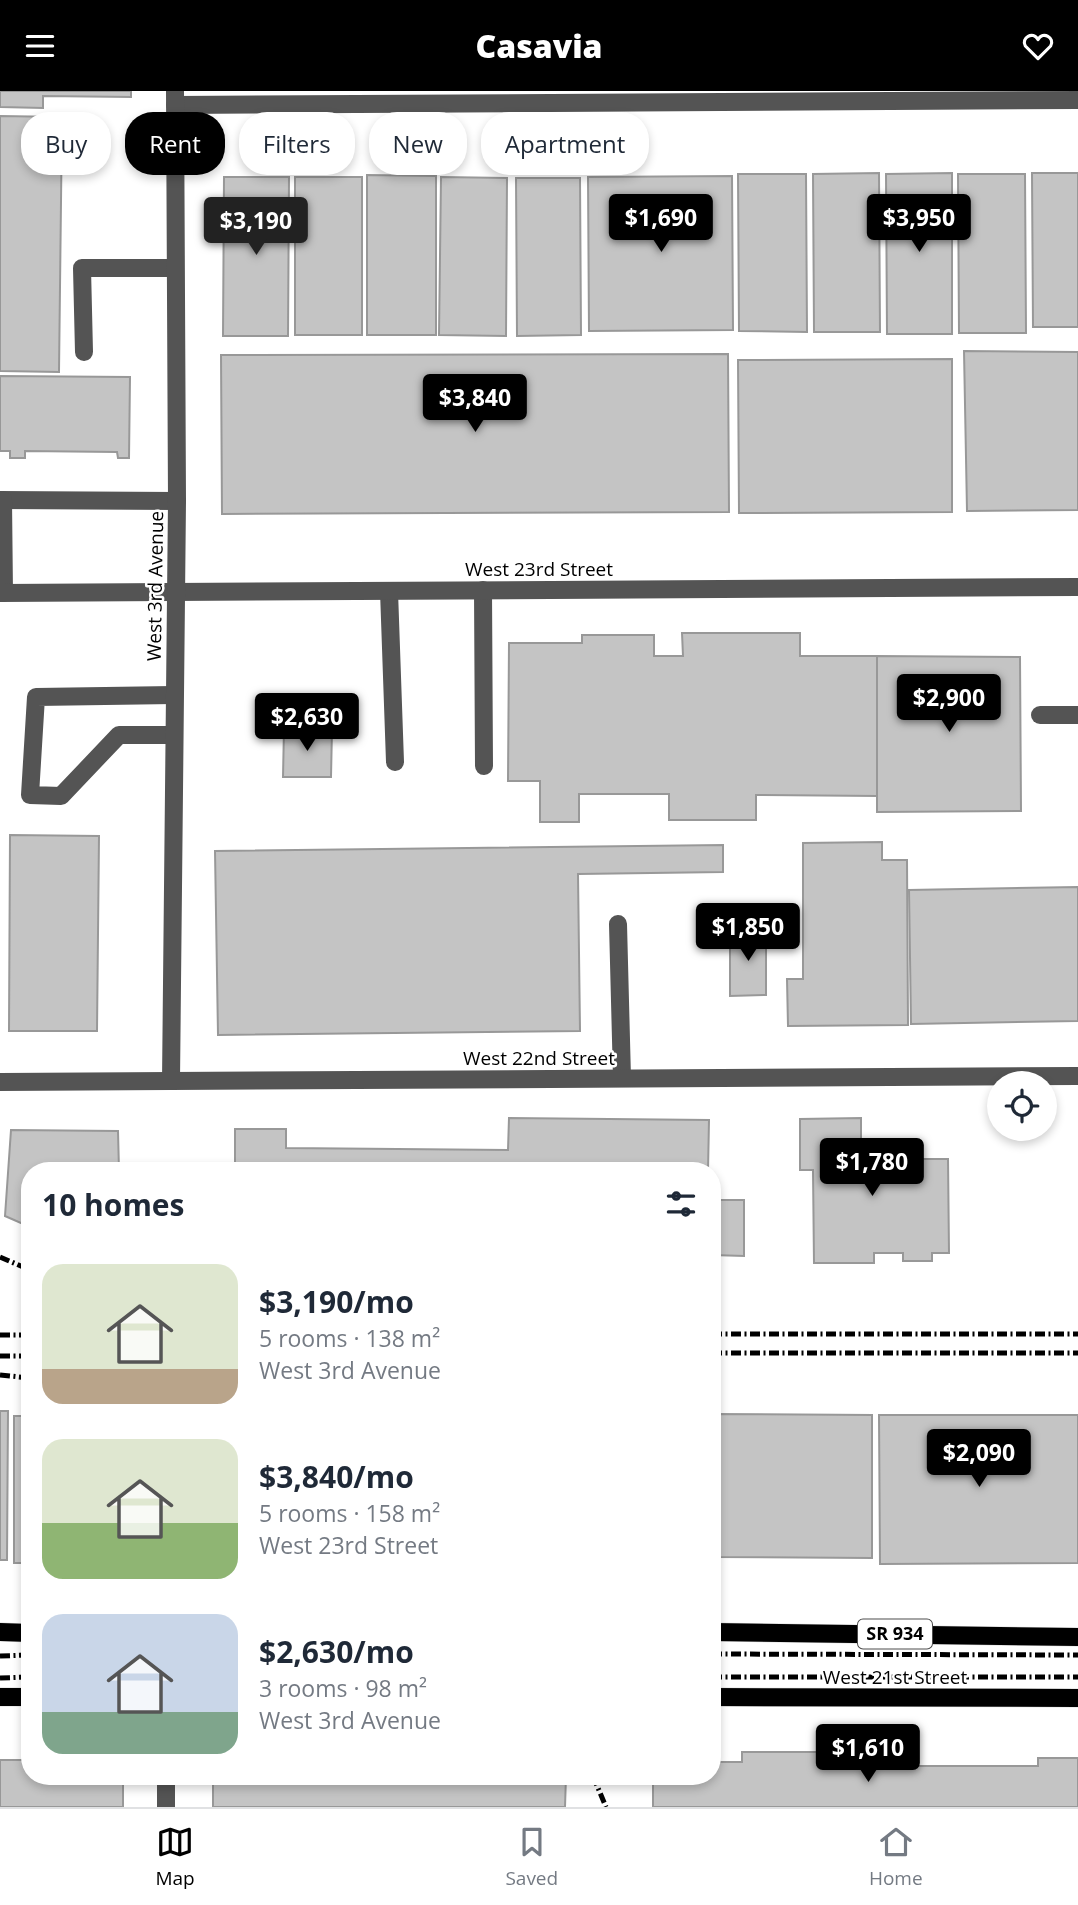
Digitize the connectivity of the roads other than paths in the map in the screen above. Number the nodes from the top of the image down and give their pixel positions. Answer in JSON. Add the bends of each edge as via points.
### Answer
{"nodes":[{"id":1,"x":175,"y":98,"type":"edge"},
{"id":2,"x":1078,"y":100,"type":"edge"},
{"id":3,"x":175,"y":268,"type":"junction"},
{"id":4,"x":84,"y":352,"type":"dead end"},
{"id":5,"x":2,"y":501,"type":"edge"},
{"id":6,"x":177,"y":501,"type":"junction"},
{"id":7,"x":1078,"y":587,"type":"edge"},
{"id":8,"x":483,"y":590,"type":"junction"},
{"id":9,"x":389,"y":591,"type":"junction"},
{"id":10,"x":176,"y":592,"type":"junction"},
{"id":11,"x":2,"y":593,"type":"edge"},
{"id":12,"x":174,"y":695,"type":"junction"},
{"id":13,"x":1040,"y":715,"type":"dead end"},
{"id":14,"x":1078,"y":715,"type":"edge"},
{"id":15,"x":173,"y":735,"type":"junction"},
{"id":16,"x":395,"y":762,"type":"dead end"},
{"id":17,"x":484,"y":765,"type":"dead end"},
{"id":18,"x":618,"y":924,"type":"dead end"},
{"id":19,"x":1078,"y":1076,"type":"edge"},
{"id":20,"x":622,"y":1078,"type":"junction"},
{"id":21,"x":171,"y":1081,"type":"junction"},
{"id":22,"x":0,"y":1082,"type":"edge"},
{"id":23,"x":0,"y":1632,"type":"edge"},
{"id":24,"x":721,"y":1632,"type":"edge"},
{"id":25,"x":21,"y":1633,"type":"edge"},
{"id":26,"x":1078,"y":1637,"type":"edge"},
{"id":27,"x":0,"y":1696,"type":"edge"},
{"id":28,"x":21,"y":1697,"type":"edge"},
{"id":29,"x":721,"y":1697,"type":"edge"},
{"id":30,"x":1078,"y":1698,"type":"edge"},
{"id":31,"x":166,"y":1785,"type":"edge"},
{"id":32,"x":166,"y":1807,"type":"edge"}],
"edges":[{"from":1,"to":2,"type":"street"},
{"from":1,"to":3,"type":"street","name":"West 3rd Avenue"},
{"from":3,"to":4,"type":"street","via":[[82,268]]},
{"from":3,"to":6,"type":"street","name":"West 3rd Avenue"},
{"from":5,"to":6,"type":"street"},
{"from":5,"to":11,"type":"street"},
{"from":6,"to":10,"type":"street","name":"West 3rd Avenue"},
{"from":7,"to":8,"type":"street","name":"West 23rd Street"},
{"from":8,"to":9,"type":"street","name":"West 23rd Street"},
{"from":8,"to":17,"type":"street"},
{"from":9,"to":10,"type":"street","name":"West 23rd Street"},
{"from":9,"to":16,"type":"street"},
{"from":10,"to":11,"type":"street","name":"West 23rd Street"},
{"from":10,"to":12,"type":"street","name":"West 3rd Avenue"},
{"from":12,"to":15,"type":"street","name":"West 3rd Avenue"},
{"from":12,"to":15,"type":"street","via":[[36,697],[30,795],[61,796],[119,735]]},
{"from":13,"to":14,"type":"street"},
{"from":15,"to":21,"type":"street","name":"West 3rd Avenue"},
{"from":18,"to":20,"type":"street"},
{"from":19,"to":20,"type":"street","name":"West 22nd Street"},
{"from":20,"to":21,"type":"street","name":"West 22nd Street"},
{"from":21,"to":22,"type":"street","name":"West 22nd Street"},
{"from":23,"to":25,"type":"main road"},
{"from":24,"to":26,"type":"main road","number":"SR 934"},
{"from":27,"to":28,"type":"main road"},
{"from":29,"to":30,"type":"main road","name":"West 21st Street"},
{"from":31,"to":32,"type":"street"}]}
